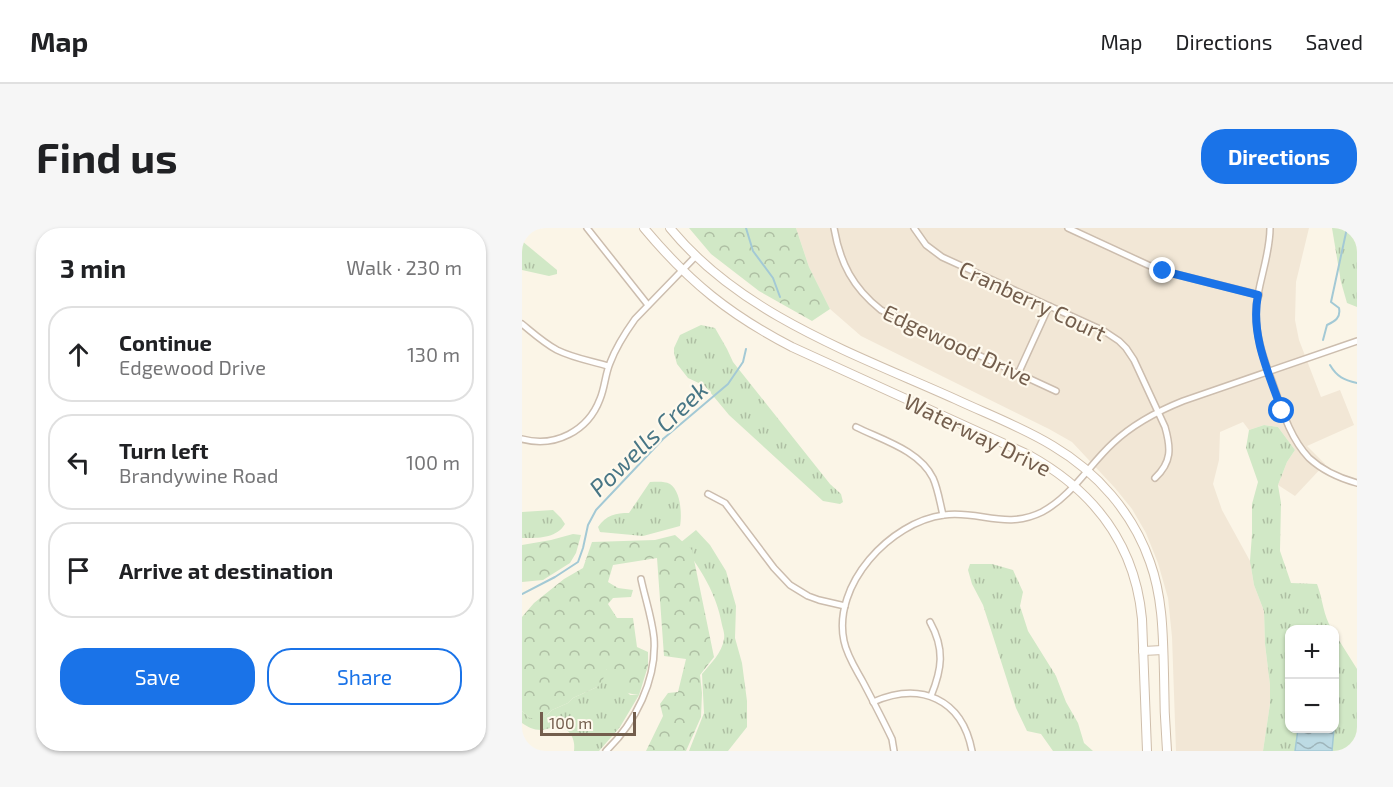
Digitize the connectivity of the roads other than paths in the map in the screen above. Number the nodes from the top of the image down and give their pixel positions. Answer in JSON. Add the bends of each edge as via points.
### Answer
{"nodes":[{"id":1,"x":587,"y":228,"type":"edge"},
{"id":2,"x":644,"y":228,"type":"edge"},
{"id":3,"x":670,"y":228,"type":"edge"},
{"id":4,"x":834,"y":228,"type":"edge"},
{"id":5,"x":914,"y":228,"type":"edge"},
{"id":6,"x":1068,"y":228,"type":"edge"},
{"id":7,"x":1270,"y":228,"type":"edge"},
{"id":8,"x":696,"y":256,"type":"junction"},
{"id":9,"x":682,"y":270,"type":"junction"},
{"id":10,"x":1258,"y":295,"type":"junction"},
{"id":11,"x":648,"y":305,"type":"junction"},
{"id":12,"x":1049,"y":306,"type":"junction"},
{"id":13,"x":522,"y":324,"type":"edge"},
{"id":14,"x":1357,"y":341,"type":"edge"},
{"id":15,"x":608,"y":366,"type":"junction"},
{"id":16,"x":1269,"y":372,"type":"junction"},
{"id":17,"x":1018,"y":374,"type":"junction"},
{"id":18,"x":1056,"y":391,"type":"dead end"},
{"id":19,"x":1158,"y":412,"type":"junction"},
{"id":20,"x":856,"y":427,"type":"dead end"},
{"id":21,"x":522,"y":439,"type":"edge"},
{"id":22,"x":1088,"y":471,"type":"junction"},
{"id":23,"x":1155,"y":478,"type":"dead end"},
{"id":24,"x":1357,"y":483,"type":"edge"},
{"id":25,"x":1075,"y":485,"type":"junction"},
{"id":26,"x":708,"y":494,"type":"dead end"},
{"id":27,"x":943,"y":515,"type":"junction"},
{"id":28,"x":641,"y":579,"type":"dead end"},
{"id":29,"x":845,"y":606,"type":"junction"},
{"id":30,"x":930,"y":622,"type":"dead end"},
{"id":31,"x":1163,"y":650,"type":"junction"},
{"id":32,"x":1143,"y":651,"type":"junction"},
{"id":33,"x":931,"y":696,"type":"junction"},
{"id":34,"x":873,"y":702,"type":"junction"},
{"id":35,"x":606,"y":751,"type":"edge"},
{"id":36,"x":894,"y":751,"type":"edge"},
{"id":37,"x":972,"y":751,"type":"edge"},
{"id":38,"x":1147,"y":751,"type":"edge"},
{"id":39,"x":1167,"y":751,"type":"edge"}],
"edges":[{"from":1,"to":11,"type":"street"},
{"from":2,"to":9,"type":"main road","name":"Waterway Drive"},
{"from":3,"to":8,"type":"main road","name":"Waterway Drive"},
{"from":4,"to":17,"type":"street","name":"Edgewood Drive","via":[[847,270],[869,301]]},
{"from":5,"to":12,"type":"street","name":"Cranberry Court","via":[[926,245],[942,257]]},
{"from":6,"to":10,"type":"street","via":[[1163,271]]},
{"from":7,"to":10,"type":"street"},
{"from":8,"to":9,"type":"street"},
{"from":8,"to":22,"type":"main road","name":"Waterway Drive","via":[[731,286],[775,315],[1035,436]]},
{"from":9,"to":11,"type":"street"},
{"from":9,"to":25,"type":"main road","name":"Waterway Drive","via":[[716,300],[766,333],[1029,455]]},
{"from":10,"to":16,"type":"street","via":[[1256,322]]},
{"from":11,"to":15,"type":"street","via":[[626,330]]},
{"from":12,"to":17,"type":"street"},
{"from":12,"to":19,"type":"street","name":"Cranberry Court","via":[[1119,341],[1134,360]]},
{"from":13,"to":15,"type":"street","via":[[555,349]]},
{"from":14,"to":16,"type":"street"},
{"from":15,"to":21,"type":"street","via":[[600,401],[581,427],[557,440]]},
{"from":16,"to":19,"type":"street"},
{"from":16,"to":24,"type":"street","via":[[1288,426],[1303,451],[1322,468]]},
{"from":17,"to":18,"type":"street","name":"Edgewood Drive"},
{"from":19,"to":22,"type":"street","via":[[1123,434]]},
{"from":19,"to":23,"type":"street","name":"Cranberry Court","via":[[1168,437],[1169,457]]},
{"from":20,"to":27,"type":"street","via":[[922,462],[936,486]]},
{"from":22,"to":25,"type":"street"},
{"from":22,"to":31,"type":"main road","name":"Waterway Drive","via":[[1113,497],[1143,544],[1161,604]]},
{"from":25,"to":27,"type":"street","via":[[1044,511],[1021,519]]},
{"from":25,"to":32,"type":"main road","name":"Waterway Drive","via":[[1104,517],[1128,559],[1140,599]]},
{"from":26,"to":29,"type":"street","via":[[725,503],[790,585],[819,600]]},
{"from":27,"to":29,"type":"street","via":[[910,525],[880,548],[860,572]]},
{"from":28,"to":35,"type":"street","via":[[652,626],[653,661],[632,719]]},
{"from":29,"to":34,"type":"street","via":[[843,630],[847,650]]},
{"from":30,"to":33,"type":"street","via":[[938,641],[940,662]]},
{"from":31,"to":32,"type":"main road"},
{"from":31,"to":39,"type":"main road","name":"Waterway Drive"},
{"from":32,"to":38,"type":"main road","name":"Waterway Drive"},
{"from":33,"to":34,"type":"street","via":[[903,693]]},
{"from":33,"to":37,"type":"street","via":[[957,714],[967,730]]},
{"from":34,"to":36,"type":"street"}]}
